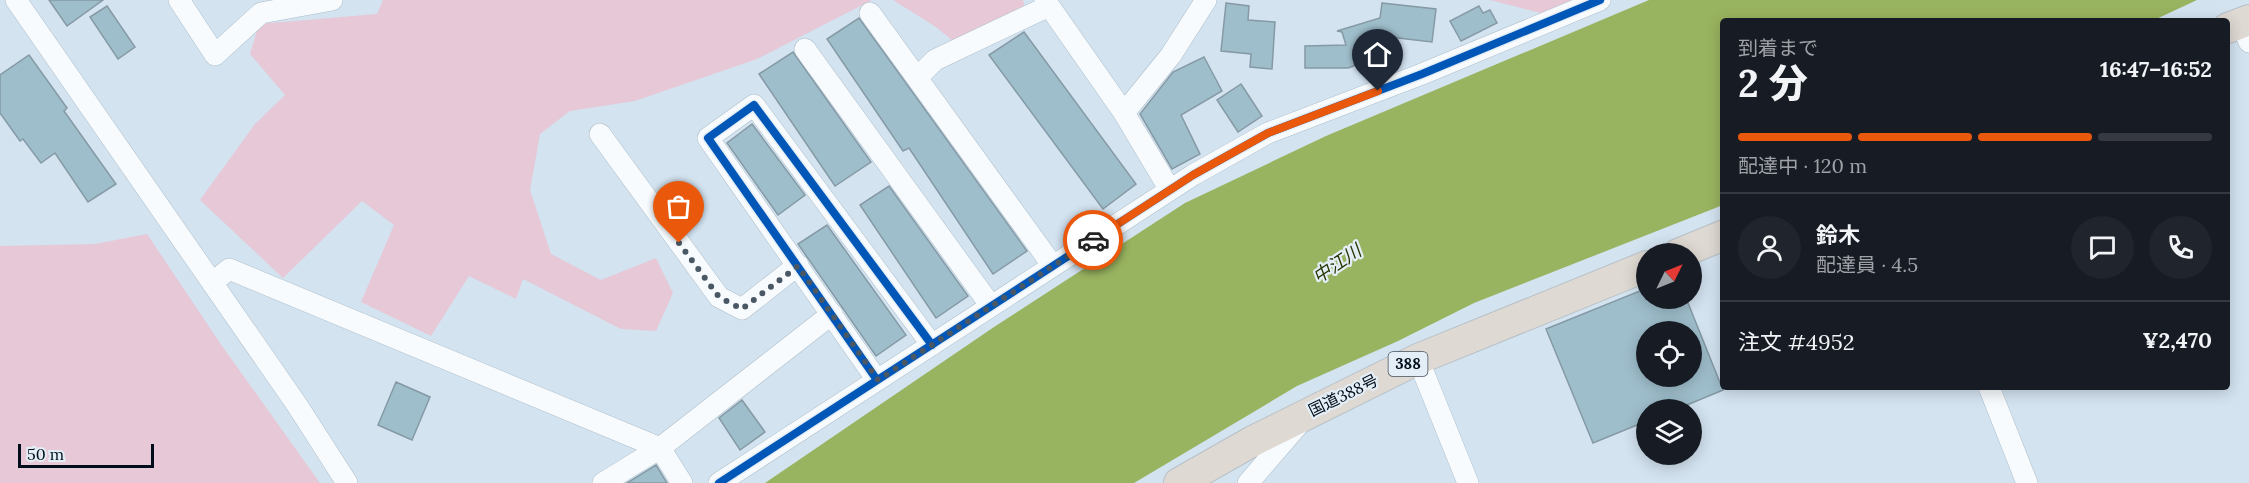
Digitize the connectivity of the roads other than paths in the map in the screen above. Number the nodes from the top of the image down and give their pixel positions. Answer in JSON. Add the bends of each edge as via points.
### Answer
{"nodes":[{"id":1,"x":14,"y":0,"type":"edge"},
{"id":2,"x":179,"y":0,"type":"edge"},
{"id":3,"x":332,"y":0,"type":"edge"},
{"id":4,"x":1206,"y":0,"type":"edge"},
{"id":5,"x":1600,"y":0,"type":"edge"},
{"id":6,"x":1047,"y":3,"type":"edge"},
{"id":7,"x":0,"y":8,"type":"edge"},
{"id":8,"x":870,"y":13,"type":"dead end"},
{"id":9,"x":805,"y":49,"type":"dead end"},
{"id":10,"x":917,"y":78,"type":"junction"},
{"id":11,"x":1124,"y":113,"type":"junction"},
{"id":12,"x":600,"y":134,"type":"dead end"},
{"id":13,"x":1170,"y":190,"type":"junction"},
{"id":14,"x":1720,"y":237,"type":"edge"},
{"id":15,"x":1702,"y":244,"type":"edge"},
{"id":16,"x":798,"y":266,"type":"junction"},
{"id":17,"x":1053,"y":266,"type":"junction"},
{"id":18,"x":1636,"y":270,"type":"edge"},
{"id":19,"x":212,"y":283,"type":"junction"},
{"id":20,"x":991,"y":306,"type":"junction"},
{"id":21,"x":832,"y":314,"type":"junction"},
{"id":22,"x":932,"y":345,"type":"junction"},
{"id":23,"x":1418,"y":358,"type":"junction"},
{"id":24,"x":878,"y":380,"type":"junction"},
{"id":25,"x":1990,"y":390,"type":"edge"},
{"id":26,"x":1309,"y":412,"type":"junction"},
{"id":27,"x":660,"y":448,"type":"junction"},
{"id":28,"x":347,"y":483,"type":"edge"},
{"id":29,"x":603,"y":483,"type":"edge"},
{"id":30,"x":682,"y":483,"type":"edge"},
{"id":31,"x":718,"y":483,"type":"edge"},
{"id":32,"x":1179,"y":483,"type":"edge"},
{"id":33,"x":1248,"y":483,"type":"edge"},
{"id":34,"x":1468,"y":483,"type":"edge"},
{"id":35,"x":2027,"y":483,"type":"edge"}],
"edges":[{"from":1,"to":7,"type":"street"},
{"from":1,"to":19,"type":"street"},
{"from":2,"to":3,"type":"street","via":[[216,55],[261,13]]},
{"from":4,"to":11,"type":"street","via":[[1171,55]]},
{"from":5,"to":13,"type":"street","via":[[1268,133]]},
{"from":6,"to":10,"type":"street","via":[[935,60]]},
{"from":6,"to":11,"type":"street"},
{"from":8,"to":10,"type":"street"},
{"from":9,"to":20,"type":"street"},
{"from":10,"to":17,"type":"street"},
{"from":11,"to":13,"type":"street"},
{"from":12,"to":16,"type":"street","via":[[719,297],[742,309]]},
{"from":13,"to":17,"type":"street"},
{"from":14,"to":15,"type":"highway"},
{"from":16,"to":21,"type":"street"},
{"from":16,"to":22,"type":"street","via":[[708,138],[754,105]]},
{"from":17,"to":20,"type":"street"},
{"from":18,"to":23,"type":"highway","name":"国道388号","number":"388"},
{"from":19,"to":27,"type":"street","via":[[229,269]]},
{"from":19,"to":28,"type":"street"},
{"from":20,"to":22,"type":"street"},
{"from":21,"to":24,"type":"street"},
{"from":21,"to":27,"type":"street"},
{"from":22,"to":24,"type":"street"},
{"from":23,"to":26,"type":"highway","name":"国道388号","number":"388"},
{"from":23,"to":34,"type":"street"},
{"from":24,"to":31,"type":"street"},
{"from":25,"to":35,"type":"street"},
{"from":26,"to":32,"type":"highway","name":"国道388号","number":"388"},
{"from":26,"to":33,"type":"street"},
{"from":27,"to":29,"type":"street"},
{"from":27,"to":30,"type":"street"}]}
